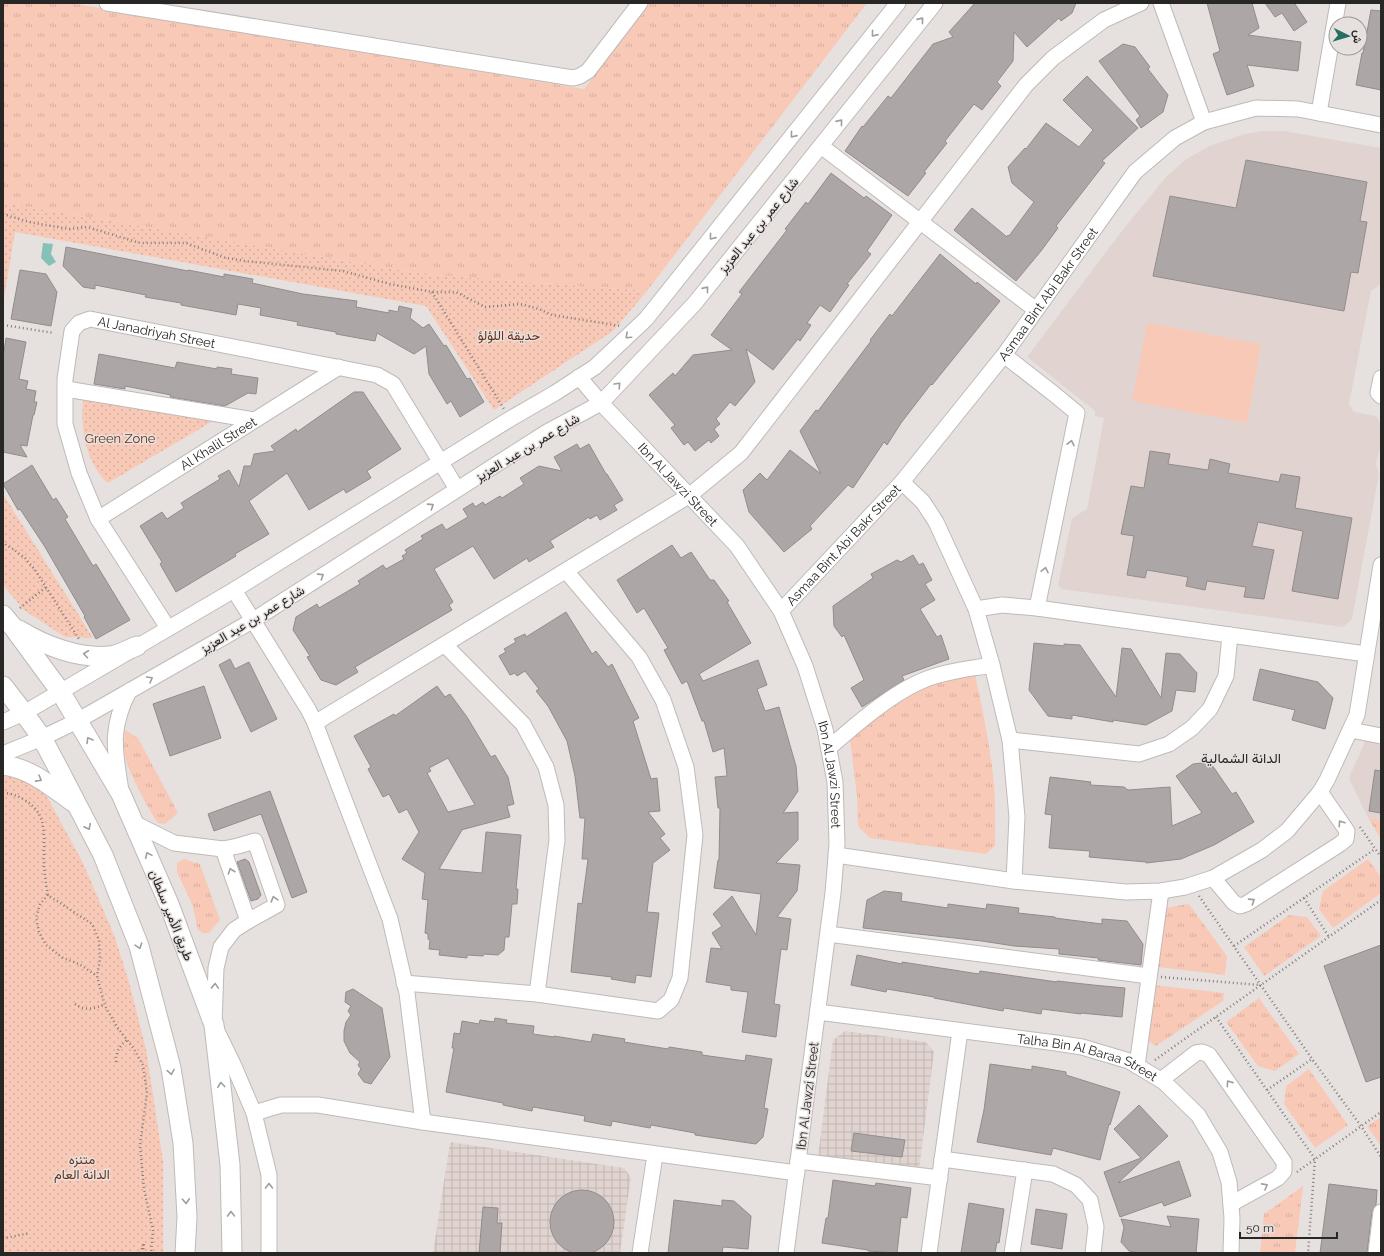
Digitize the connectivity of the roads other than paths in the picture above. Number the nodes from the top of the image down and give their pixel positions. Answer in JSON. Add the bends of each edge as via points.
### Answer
{"nodes":[{"id":1,"x":107,"y":3,"type":"edge"},
{"id":2,"x":640,"y":3,"type":"edge"},
{"id":3,"x":898,"y":3,"type":"edge"},
{"id":4,"x":935,"y":3,"type":"edge"},
{"id":5,"x":1141,"y":3,"type":"edge"},
{"id":6,"x":1161,"y":3,"type":"edge"},
{"id":7,"x":1338,"y":3,"type":"edge"},
{"id":8,"x":1318,"y":113,"type":"junction"},
{"id":9,"x":1204,"y":122,"type":"junction"},
{"id":10,"x":1381,"y":124,"type":"edge"},
{"id":11,"x":821,"y":146,"type":"junction"},
{"id":12,"x":920,"y":222,"type":"junction"},
{"id":13,"x":1036,"y":310,"type":"junction"},
{"id":14,"x":1004,"y":355,"type":"junction"},
{"id":15,"x":339,"y":367,"type":"junction"},
{"id":16,"x":579,"y":377,"type":"junction"},
{"id":17,"x":1381,"y":378,"type":"edge"},
{"id":18,"x":66,"y":389,"type":"junction"},
{"id":19,"x":1381,"y":396,"type":"edge"},
{"id":20,"x":601,"y":403,"type":"junction"},
{"id":21,"x":254,"y":420,"type":"junction"},
{"id":22,"x":441,"y":462,"type":"junction"},
{"id":23,"x":902,"y":482,"type":"junction"},
{"id":24,"x":457,"y":489,"type":"junction"},
{"id":25,"x":690,"y":495,"type":"junction"},
{"id":26,"x":98,"y":519,"type":"junction"},
{"id":27,"x":1381,"y":565,"type":"edge"},
{"id":28,"x":566,"y":571,"type":"junction"},
{"id":29,"x":234,"y":590,"type":"junction"},
{"id":30,"x":1037,"y":608,"type":"junction"},
{"id":31,"x":976,"y":609,"type":"junction"},
{"id":32,"x":781,"y":612,"type":"junction"},
{"id":33,"x":8,"y":621,"type":"edge"},
{"id":34,"x":252,"y":621,"type":"junction"},
{"id":35,"x":168,"y":628,"type":"junction"},
{"id":36,"x":1230,"y":635,"type":"junction"},
{"id":37,"x":445,"y":645,"type":"junction"},
{"id":38,"x":137,"y":646,"type":"junction"},
{"id":39,"x":1366,"y":654,"type":"junction"},
{"id":40,"x":992,"y":665,"type":"junction"},
{"id":41,"x":3,"y":686,"type":"edge"},
{"id":42,"x":60,"y":691,"type":"junction"},
{"id":43,"x":129,"y":691,"type":"junction"},
{"id":44,"x":24,"y":713,"type":"junction"},
{"id":45,"x":77,"y":721,"type":"junction"},
{"id":46,"x":3,"y":722,"type":"edge"},
{"id":47,"x":315,"y":723,"type":"junction"},
{"id":48,"x":1350,"y":730,"type":"junction"},
{"id":49,"x":1381,"y":736,"type":"edge"},
{"id":50,"x":42,"y":738,"type":"junction"},
{"id":51,"x":1010,"y":740,"type":"junction"},
{"id":52,"x":829,"y":748,"type":"junction"},
{"id":53,"x":3,"y":754,"type":"edge"},
{"id":54,"x":3,"y":766,"type":"edge"},
{"id":55,"x":1320,"y":792,"type":"junction"},
{"id":56,"x":122,"y":796,"type":"junction"},
{"id":57,"x":77,"y":805,"type":"junction"},
{"id":58,"x":134,"y":824,"type":"junction"},
{"id":59,"x":223,"y":849,"type":"junction"},
{"id":60,"x":836,"y":855,"type":"junction"},
{"id":61,"x":1213,"y":878,"type":"junction"},
{"id":62,"x":1014,"y":881,"type":"junction"},
{"id":63,"x":1161,"y":891,"type":"junction"},
{"id":64,"x":248,"y":920,"type":"junction"},
{"id":65,"x":828,"y":934,"type":"junction"},
{"id":66,"x":1149,"y":976,"type":"junction"},
{"id":67,"x":404,"y":983,"type":"junction"},
{"id":68,"x":538,"y":994,"type":"junction"},
{"id":69,"x":818,"y":1012,"type":"junction"},
{"id":70,"x":214,"y":1025,"type":"junction"},
{"id":71,"x":960,"y":1031,"type":"junction"},
{"id":72,"x":1137,"y":1066,"type":"junction"},
{"id":73,"x":1161,"y":1080,"type":"junction"},
{"id":74,"x":254,"y":1113,"type":"junction"},
{"id":75,"x":422,"y":1122,"type":"junction"},
{"id":76,"x":655,"y":1155,"type":"junction"},
{"id":77,"x":942,"y":1159,"type":"junction"},
{"id":78,"x":798,"y":1167,"type":"junction"},
{"id":79,"x":1025,"y":1170,"type":"junction"},
{"id":80,"x":940,"y":1178,"type":"junction"},
{"id":81,"x":1231,"y":1204,"type":"junction"},
{"id":82,"x":1381,"y":1212,"type":"edge"},
{"id":83,"x":232,"y":1252,"type":"edge"},
{"id":84,"x":185,"y":1253,"type":"edge"},
{"id":85,"x":269,"y":1253,"type":"edge"},
{"id":86,"x":640,"y":1253,"type":"edge"},
{"id":87,"x":786,"y":1253,"type":"edge"},
{"id":88,"x":929,"y":1253,"type":"edge"},
{"id":89,"x":1012,"y":1253,"type":"edge"},
{"id":90,"x":1093,"y":1253,"type":"edge"},
{"id":91,"x":1231,"y":1253,"type":"edge"},
{"id":92,"x":1376,"y":1253,"type":"edge"}],
"edges":[{"from":1,"to":2,"type":"street","via":[[573,78],[588,71]]},
{"from":3,"to":16,"type":"street","one_way":true,"via":[[651,313],[595,367]]},
{"from":11,"to":4,"type":"street","name":"شارع عمر بن عبد العزيز","one_way":true},
{"from":5,"to":12,"type":"street","via":[[1104,20],[1053,58],[1026,85]]},
{"from":6,"to":9,"type":"street"},
{"from":7,"to":8,"type":"street"},
{"from":8,"to":9,"type":"street","name":"Asmaa Bint Abi Bakr Street","via":[[1298,109],[1256,108]]},
{"from":8,"to":10,"type":"street","name":"Asmaa Bint Abi Bakr Street"},
{"from":9,"to":13,"type":"street","name":"Asmaa Bint Abi Bakr Street","via":[[1175,138],[1135,172]]},
{"from":11,"to":12,"type":"street"},
{"from":20,"to":11,"type":"street","name":"شارع عمر بن عبد العزيز","one_way":true,"via":[[695,303]]},
{"from":12,"to":13,"type":"street"},
{"from":12,"to":25,"type":"street","via":[[741,453]]},
{"from":13,"to":14,"type":"street","name":"Asmaa Bint Abi Bakr Street"},
{"from":14,"to":23,"type":"street","name":"Asmaa Bint Abi Bakr Street"},
{"from":30,"to":14,"type":"street","one_way":true,"via":[[1077,413]]},
{"from":15,"to":18,"type":"street","name":"Al Janadriyah Street","via":[[90,319],[79,323],[72,331],[65,379]]},
{"from":15,"to":21,"type":"street","name":"Al Khalil Street"},
{"from":15,"to":22,"type":"street","name":"Al Janadriyah Street","via":[[377,375],[393,384]]},
{"from":16,"to":20,"type":"street","name":"Ibn Al Jawzi Street"},
{"from":16,"to":22,"type":"street"},
{"from":17,"to":19,"type":"street","via":[[1378,392]]},
{"from":18,"to":21,"type":"street"},
{"from":18,"to":26,"type":"street","name":"Al Janadriyah Street","via":[[65,424],[79,473]]},
{"from":20,"to":24,"type":"street","name":"شارع عمر بن عبد العزيز","via":[[547,432]]},
{"from":20,"to":25,"type":"street","name":"Ibn Al Jawzi Street"},
{"from":21,"to":26,"type":"street","name":"Al Khalil Street"},
{"from":22,"to":24,"type":"street","name":"Al Janadriyah Street"},
{"from":22,"to":29,"type":"street"},
{"from":23,"to":31,"type":"street","via":[[923,502],[936,522]]},
{"from":23,"to":32,"type":"street","name":"Asmaa Bint Abi Bakr Street"},
{"from":34,"to":24,"type":"street","name":"شارع عمر بن عبد العزيز","one_way":true},
{"from":25,"to":28,"type":"street"},
{"from":25,"to":32,"type":"street","name":"Ibn Al Jawzi Street","via":[[738,546]]},
{"from":26,"to":35,"type":"street","name":"Al Janadriyah Street"},
{"from":27,"to":39,"type":"street"},
{"from":28,"to":37,"type":"street"},
{"from":28,"to":68,"type":"street","via":[[639,657],[663,700],[686,767],[695,834],[680,978],[671,1000],[658,1011]]},
{"from":29,"to":34,"type":"street"},
{"from":29,"to":35,"type":"street"},
{"from":30,"to":31,"type":"street","via":[[1002,605]]},
{"from":30,"to":36,"type":"street"},
{"from":31,"to":40,"type":"street"},
{"from":32,"to":52,"type":"street","name":"Ibn Al Jawzi Street","via":[[805,666],[826,729]]},
{"from":38,"to":33,"type":"main road","one_way":true,"via":[[111,656],[79,654],[36,640]]},
{"from":33,"to":42,"type":"main road","name":"طريق الأمير سلطان"},
{"from":43,"to":34,"type":"street","name":"شارع عمر بن عبد العزيز","one_way":true},
{"from":34,"to":47,"type":"street"},
{"from":35,"to":38,"type":"street"},
{"from":36,"to":39,"type":"street"},
{"from":36,"to":51,"type":"street","via":[[1226,676],[1210,709],[1192,728],[1169,744],[1139,754]]},
{"from":37,"to":47,"type":"street"},
{"from":37,"to":68,"type":"street","via":[[522,724],[546,767],[556,805],[557,840]]},
{"from":38,"to":42,"type":"street"},
{"from":39,"to":48,"type":"street","via":[[1357,715]]},
{"from":40,"to":51,"type":"street"},
{"from":40,"to":52,"type":"street","via":[[946,673],[924,680],[881,706]]},
{"from":41,"to":44,"type":"main road"},
{"from":42,"to":44,"type":"street"},
{"from":42,"to":45,"type":"main road","name":"طريق الأمير سلطان"},
{"from":43,"to":45,"type":"street","name":"شارع عمر بن عبد العزيز"},
{"from":43,"to":56,"type":"street","via":[[118,717],[114,737]]},
{"from":44,"to":46,"type":"street"},
{"from":44,"to":50,"type":"main road"},
{"from":45,"to":50,"type":"street","name":"شارع عمر بن عبد العزيز"},
{"from":56,"to":45,"type":"main road","name":"طريق الأمير سلطان","one_way":true},
{"from":47,"to":67,"type":"street","via":[[390,919]]},
{"from":48,"to":49,"type":"street"},
{"from":48,"to":55,"type":"street"},
{"from":50,"to":53,"type":"street","name":"شارع عمر بن عبد العزيز"},
{"from":50,"to":57,"type":"main road"},
{"from":51,"to":62,"type":"street","via":[[1017,817]]},
{"from":52,"to":60,"type":"street","name":"Ibn Al Jawzi Street","via":[[835,782]]},
{"from":54,"to":57,"type":"main road","one_way":true,"via":[[29,773]]},
{"from":55,"to":61,"type":"street","via":[[1275,842]]},
{"from":61,"to":55,"type":"street","one_way":true,"via":[[1234,903],[1240,906],[1340,844],[1346,839],[1346,831]]},
{"from":56,"to":58,"type":"main road","name":"طريق الأمير سلطان"},
{"from":57,"to":84,"type":"main road","one_way":true,"via":[[103,855],[140,946],[171,1068],[183,1143],[187,1217]]},
{"from":58,"to":59,"type":"street","via":[[174,843]]},
{"from":70,"to":58,"type":"main road","name":"طريق الأمير سلطان","one_way":true,"via":[[169,904]]},
{"from":64,"to":59,"type":"street","one_way":true},
{"from":64,"to":59,"type":"street","one_way":true,"via":[[277,905],[255,842]]},
{"from":60,"to":62,"type":"street"},
{"from":60,"to":65,"type":"street","name":"Ibn Al Jawzi Street"},
{"from":61,"to":63,"type":"street"},
{"from":62,"to":63,"type":"street","via":[[1126,892]]},
{"from":63,"to":66,"type":"street"},
{"from":70,"to":64,"type":"street","one_way":true,"via":[[216,968],[221,947],[234,930]]},
{"from":65,"to":66,"type":"street"},
{"from":65,"to":69,"type":"street","name":"Ibn Al Jawzi Street"},
{"from":66,"to":72,"type":"street"},
{"from":67,"to":68,"type":"street"},
{"from":67,"to":75,"type":"street"},
{"from":69,"to":71,"type":"street","name":"Talha Bin Al Baraa Street"},
{"from":69,"to":78,"type":"street","name":"Ibn Al Jawzi Street"},
{"from":70,"to":74,"type":"street"},
{"from":83,"to":70,"type":"main road","name":"طريق الأمير سلطان","one_way":true,"via":[[230,1165]]},
{"from":71,"to":72,"type":"street","name":"Talha Bin Al Baraa Street","via":[[1082,1047]]},
{"from":71,"to":77,"type":"street"},
{"from":72,"to":73,"type":"street","name":"Talha Bin Al Baraa Street"},
{"from":73,"to":81,"type":"street","name":"Talha Bin Al Baraa Street","via":[[1198,1115],[1220,1152],[1229,1182]]},
{"from":81,"to":73,"type":"street","one_way":true,"via":[[1278,1178],[1284,1172],[1284,1162],[1209,1055],[1196,1053]]},
{"from":74,"to":75,"type":"street","via":[[281,1105],[318,1105]]},
{"from":85,"to":74,"type":"street","one_way":true,"via":[[268,1175]]},
{"from":75,"to":76,"type":"street"},
{"from":76,"to":78,"type":"street"},
{"from":76,"to":86,"type":"street"},
{"from":77,"to":79,"type":"street"},
{"from":77,"to":80,"type":"street"},
{"from":78,"to":80,"type":"street"},
{"from":78,"to":87,"type":"street","name":"Ibn Al Jawzi Street"},
{"from":79,"to":89,"type":"street"},
{"from":79,"to":90,"type":"street","via":[[1053,1174],[1076,1185],[1090,1200],[1096,1227]]},
{"from":80,"to":88,"type":"street"},
{"from":81,"to":91,"type":"street","name":"Talha Bin Al Baraa Street"},
{"from":82,"to":92,"type":"street"}]}
